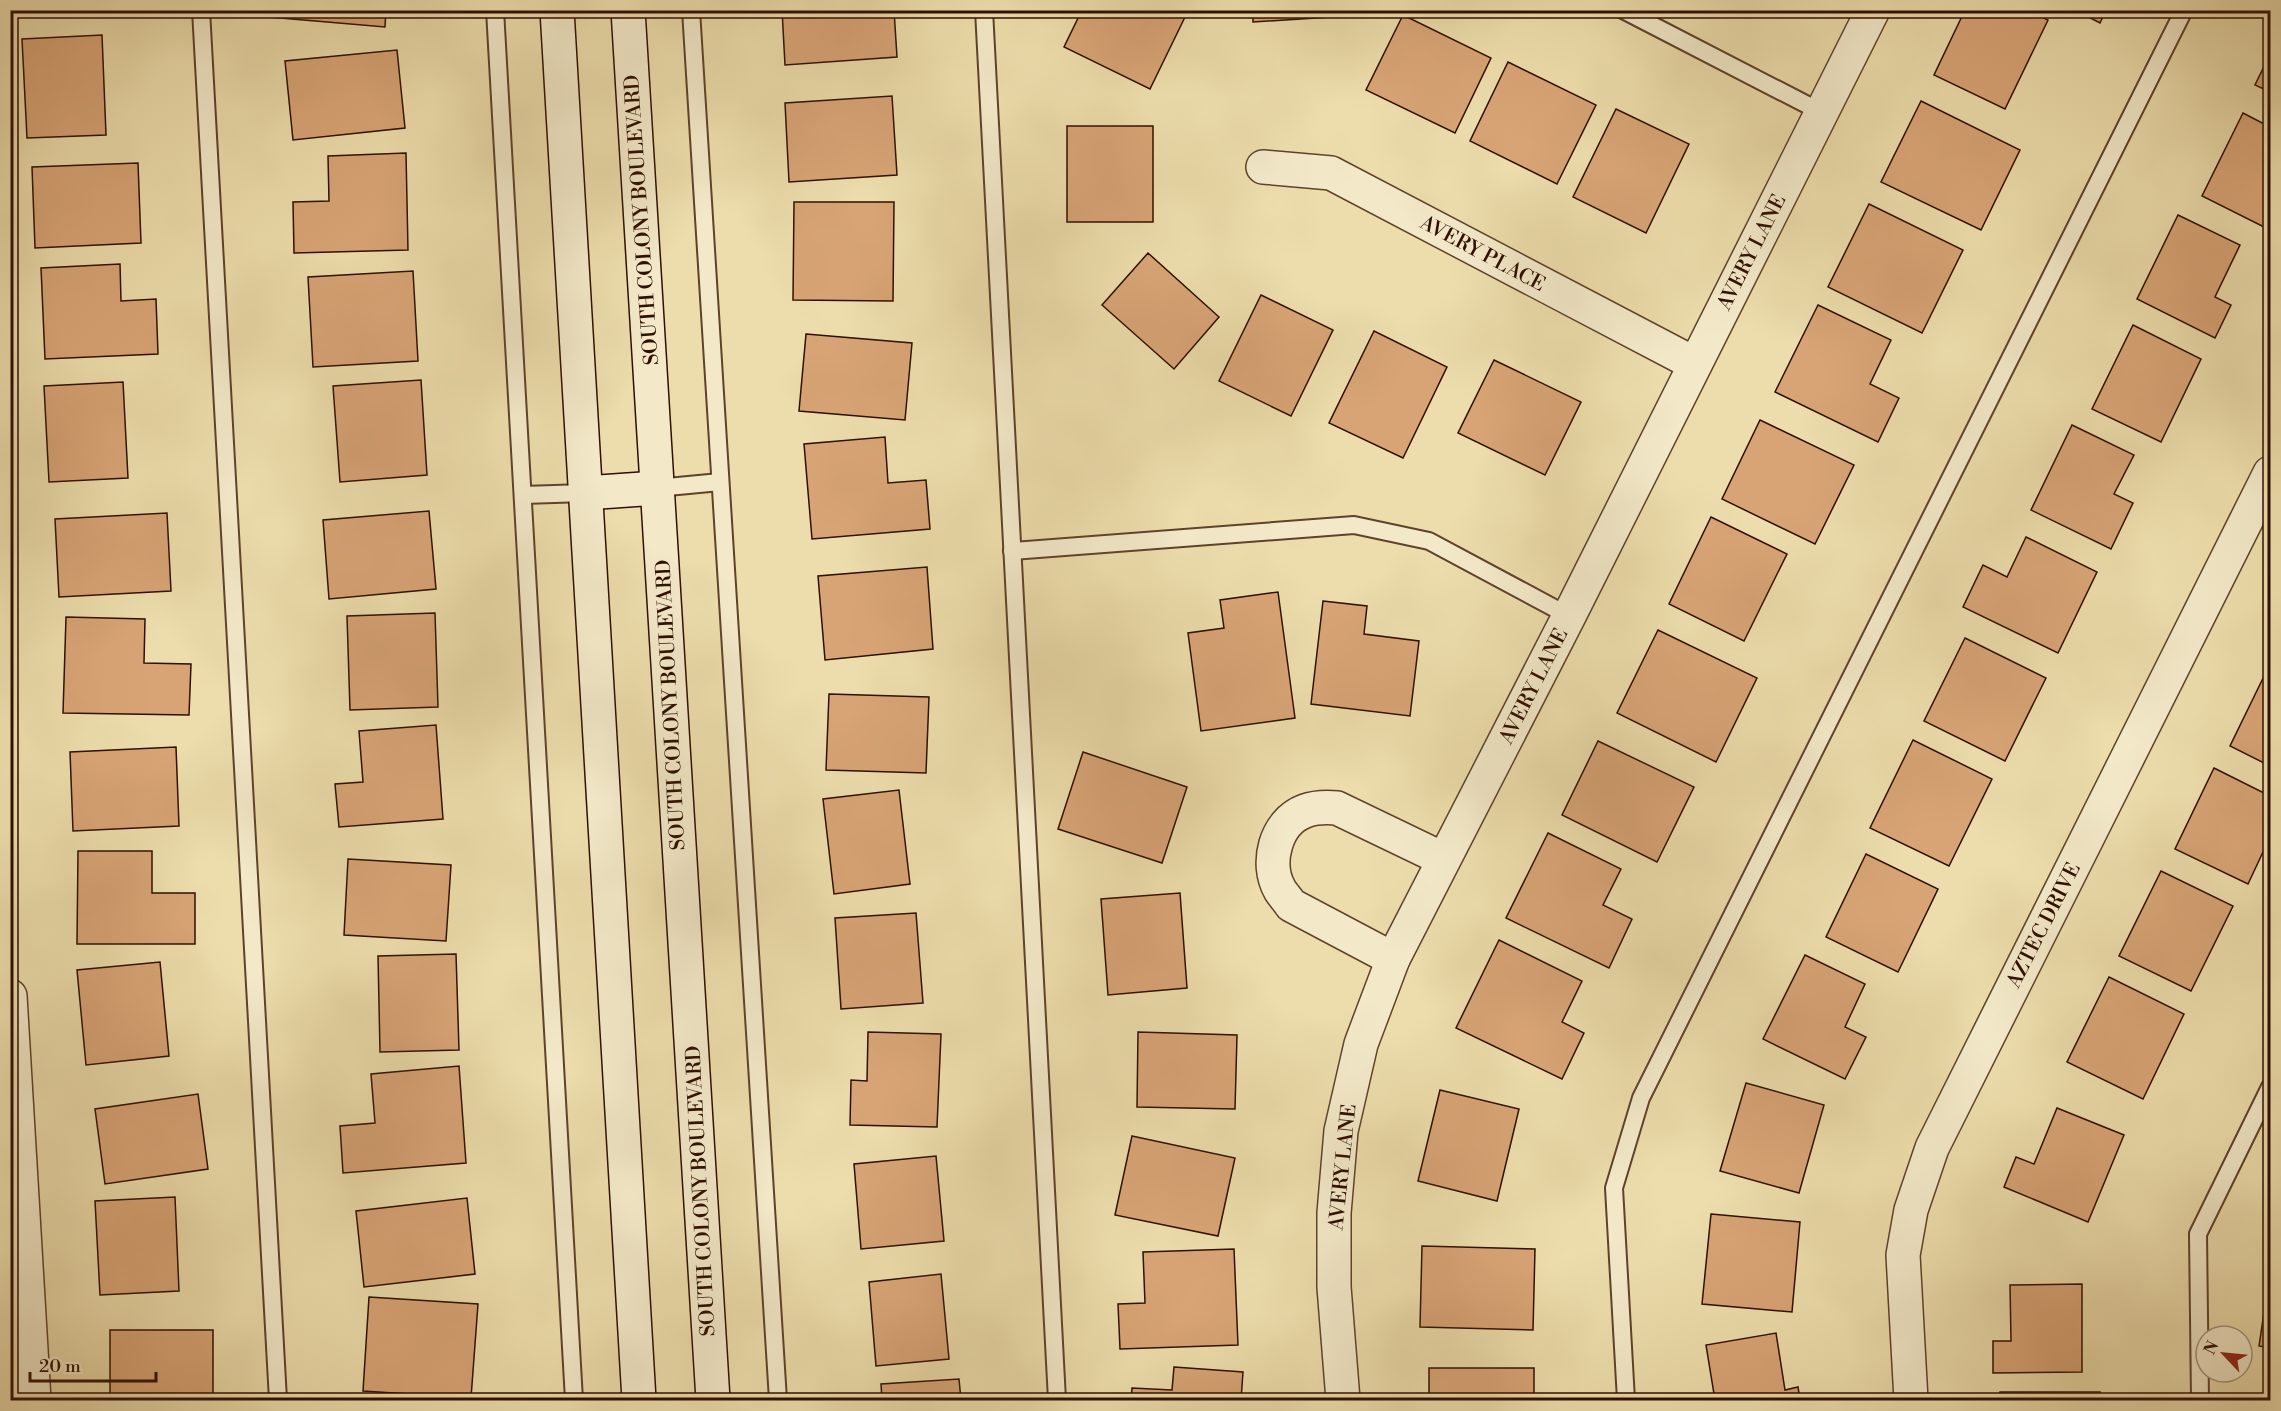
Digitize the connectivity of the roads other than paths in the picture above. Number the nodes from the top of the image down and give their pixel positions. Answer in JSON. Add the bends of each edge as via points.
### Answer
{"nodes":[{"id":1,"x":201,"y":10,"type":"edge"},
{"id":2,"x":495,"y":10,"type":"edge"},
{"id":3,"x":557,"y":10,"type":"edge"},
{"id":4,"x":628,"y":10,"type":"edge"},
{"id":5,"x":691,"y":10,"type":"edge"},
{"id":6,"x":984,"y":10,"type":"edge"},
{"id":7,"x":1623,"y":10,"type":"edge"},
{"id":8,"x":1873,"y":10,"type":"edge"},
{"id":9,"x":2184,"y":10,"type":"edge"},
{"id":10,"x":1821,"y":112,"type":"junction"},
{"id":11,"x":1263,"y":167,"type":"dead end"},
{"id":12,"x":1695,"y":364,"type":"junction"},
{"id":13,"x":2271,"y":473,"type":"edge"},
{"id":14,"x":720,"y":482,"type":"junction"},
{"id":15,"x":657,"y":488,"type":"junction"},
{"id":16,"x":585,"y":493,"type":"junction"},
{"id":17,"x":523,"y":495,"type":"junction"},
{"id":18,"x":1012,"y":551,"type":"junction"},
{"id":19,"x":1569,"y":616,"type":"junction"},
{"id":20,"x":1443,"y":859,"type":"junction"},
{"id":21,"x":1393,"y":959,"type":"junction"},
{"id":22,"x":10,"y":996,"type":"edge"},
{"id":23,"x":2271,"y":1087,"type":"edge"},
{"id":24,"x":15,"y":1136,"type":"edge"},
{"id":25,"x":34,"y":1401,"type":"edge"},
{"id":26,"x":278,"y":1401,"type":"edge"},
{"id":27,"x":574,"y":1401,"type":"edge"},
{"id":28,"x":639,"y":1401,"type":"edge"},
{"id":29,"x":713,"y":1401,"type":"edge"},
{"id":30,"x":778,"y":1401,"type":"edge"},
{"id":31,"x":1057,"y":1401,"type":"edge"},
{"id":32,"x":1343,"y":1401,"type":"edge"},
{"id":33,"x":1626,"y":1401,"type":"edge"},
{"id":34,"x":1911,"y":1401,"type":"edge"},
{"id":35,"x":2200,"y":1401,"type":"edge"}],
"edges":[{"from":1,"to":26,"type":"lane"},
{"from":2,"to":17,"type":"lane"},
{"from":3,"to":16,"type":"street"},
{"from":4,"to":15,"type":"street","name":"SOUTH COLONY BOULEVARD"},
{"from":5,"to":14,"type":"lane"},
{"from":6,"to":18,"type":"lane"},
{"from":7,"to":10,"type":"lane"},
{"from":8,"to":10,"type":"street","name":"AVERY LANE"},
{"from":9,"to":33,"type":"lane","via":[[1641,1098],[1614,1188]]},
{"from":10,"to":12,"type":"street","name":"AVERY LANE"},
{"from":11,"to":12,"type":"street","name":"AVERY PLACE","via":[[1331,173]]},
{"from":12,"to":19,"type":"street","name":"AVERY LANE"},
{"from":13,"to":34,"type":"street","name":"AZTEC DRIVE","via":[[1932,1148],[1911,1210],[1903,1255]]},
{"from":14,"to":15,"type":"lane"},
{"from":14,"to":30,"type":"lane"},
{"from":15,"to":16,"type":"street"},
{"from":15,"to":29,"type":"street","name":"SOUTH COLONY BOULEVARD"},
{"from":16,"to":17,"type":"lane"},
{"from":16,"to":28,"type":"street"},
{"from":17,"to":27,"type":"lane"},
{"from":18,"to":19,"type":"lane","via":[[1354,525],[1429,541]]},
{"from":18,"to":31,"type":"lane"},
{"from":19,"to":20,"type":"street","name":"AVERY LANE"},
{"from":20,"to":21,"type":"street","name":"AVERY LANE"},
{"from":20,"to":21,"type":"street","via":[[1337,808],[1319,807],[1302,812],[1278,838],[1272,855],[1273,874],[1292,905]]},
{"from":21,"to":32,"type":"street","name":"AVERY LANE","via":[[1361,1044],[1341,1131],[1334,1287]]},
{"from":22,"to":24,"type":"street"},
{"from":23,"to":35,"type":"lane","via":[[2198,1234]]},
{"from":24,"to":25,"type":"street"}]}
